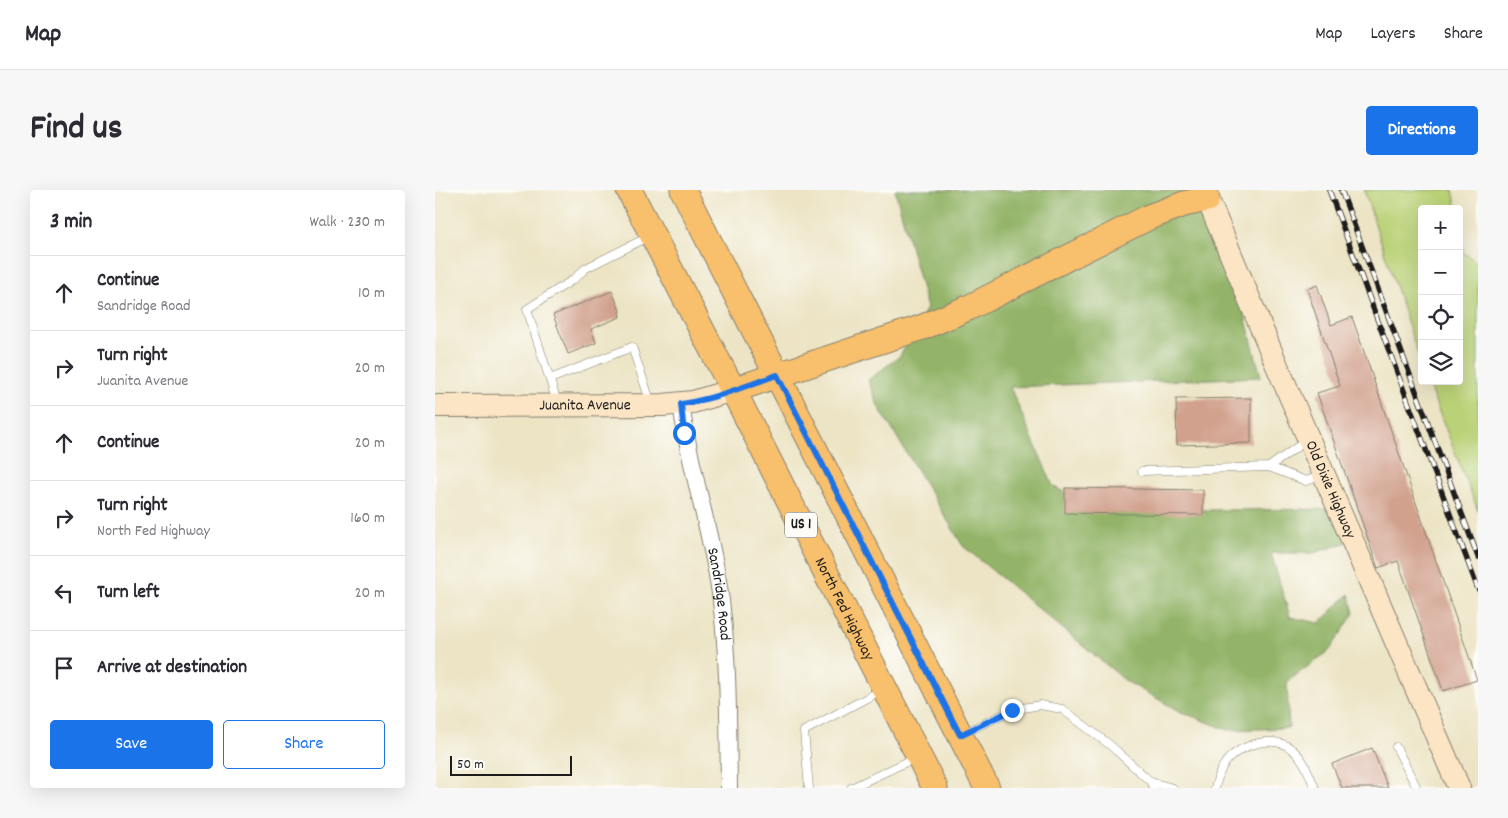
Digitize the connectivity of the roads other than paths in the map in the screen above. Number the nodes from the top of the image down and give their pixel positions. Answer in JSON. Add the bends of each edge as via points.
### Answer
{"nodes":[{"id":1,"x":629,"y":190,"type":"edge"},
{"id":2,"x":683,"y":190,"type":"edge"},
{"id":3,"x":1206,"y":195,"type":"edge"},
{"id":4,"x":652,"y":235,"type":"junction"},
{"id":5,"x":777,"y":375,"type":"junction"},
{"id":6,"x":550,"y":379,"type":"junction"},
{"id":7,"x":733,"y":390,"type":"junction"},
{"id":8,"x":681,"y":404,"type":"junction"},
{"id":9,"x":651,"y":405,"type":"junction"},
{"id":10,"x":435,"y":406,"type":"edge"},
{"id":11,"x":558,"y":406,"type":"junction"},
{"id":12,"x":1309,"y":439,"type":"junction"},
{"id":13,"x":1269,"y":467,"type":"junction"},
{"id":14,"x":1142,"y":471,"type":"dead end"},
{"id":15,"x":1325,"y":475,"type":"junction"},
{"id":16,"x":883,"y":689,"type":"junction"},
{"id":17,"x":960,"y":735,"type":"junction"},
{"id":18,"x":1396,"y":747,"type":"dead end"},
{"id":19,"x":918,"y":756,"type":"junction"},
{"id":20,"x":1152,"y":785,"type":"edge"},
{"id":21,"x":729,"y":788,"type":"edge"},
{"id":22,"x":809,"y":788,"type":"edge"},
{"id":23,"x":851,"y":788,"type":"edge"},
{"id":24,"x":935,"y":788,"type":"edge"},
{"id":25,"x":987,"y":788,"type":"edge"},
{"id":26,"x":1173,"y":788,"type":"edge"},
{"id":27,"x":1215,"y":788,"type":"edge"},
{"id":28,"x":1315,"y":788,"type":"edge"},
{"id":29,"x":1417,"y":788,"type":"edge"},
{"id":30,"x":1459,"y":788,"type":"edge"}],
"edges":[{"from":1,"to":4,"type":"main road","name":"North Fed Highway","number":"US 1"},
{"from":2,"to":5,"type":"main road"},
{"from":3,"to":5,"type":"main road","via":[[1149,217],[968,308],[923,327]]},
{"from":3,"to":12,"type":"street","name":"Old Dixie Highway"},
{"from":4,"to":6,"type":"lane","via":[[586,268],[527,309]]},
{"from":4,"to":7,"type":"main road","name":"North Fed Highway","number":"US 1"},
{"from":5,"to":7,"type":"main road"},
{"from":5,"to":17,"type":"main road"},
{"from":6,"to":9,"type":"lane","via":[[632,347]]},
{"from":6,"to":11,"type":"lane"},
{"from":7,"to":8,"type":"street","name":"Juanita Avenue"},
{"from":7,"to":16,"type":"main road","name":"North Fed Highway","number":"US 1"},
{"from":8,"to":9,"type":"street","name":"Juanita Avenue"},
{"from":8,"to":21,"type":"street","name":"Sandridge Road","via":[[684,433],[712,542],[722,602],[727,667]]},
{"from":9,"to":11,"type":"street","name":"Juanita Avenue"},
{"from":10,"to":11,"type":"street","name":"Juanita Avenue"},
{"from":12,"to":13,"type":"lane"},
{"from":12,"to":15,"type":"street","name":"Old Dixie Highway"},
{"from":13,"to":14,"type":"lane"},
{"from":13,"to":15,"type":"lane","via":[[1306,481]]},
{"from":15,"to":30,"type":"street","name":"Old Dixie Highway"},
{"from":16,"to":19,"type":"main road","name":"North Fed Highway","number":"US 1"},
{"from":16,"to":22,"type":"lane","via":[[804,731]]},
{"from":17,"to":20,"type":"lane","via":[[1012,710],[1040,705],[1062,709],[1110,745]]},
{"from":17,"to":25,"type":"main road"},
{"from":18,"to":29,"type":"lane"},
{"from":19,"to":23,"type":"lane"},
{"from":19,"to":24,"type":"main road","name":"North Fed Highway","number":"US 1"},
{"from":20,"to":26,"type":"lane"},
{"from":27,"to":28,"type":"lane","via":[[1225,763],[1238,750],[1259,742],[1277,742],[1294,750]]}]}
